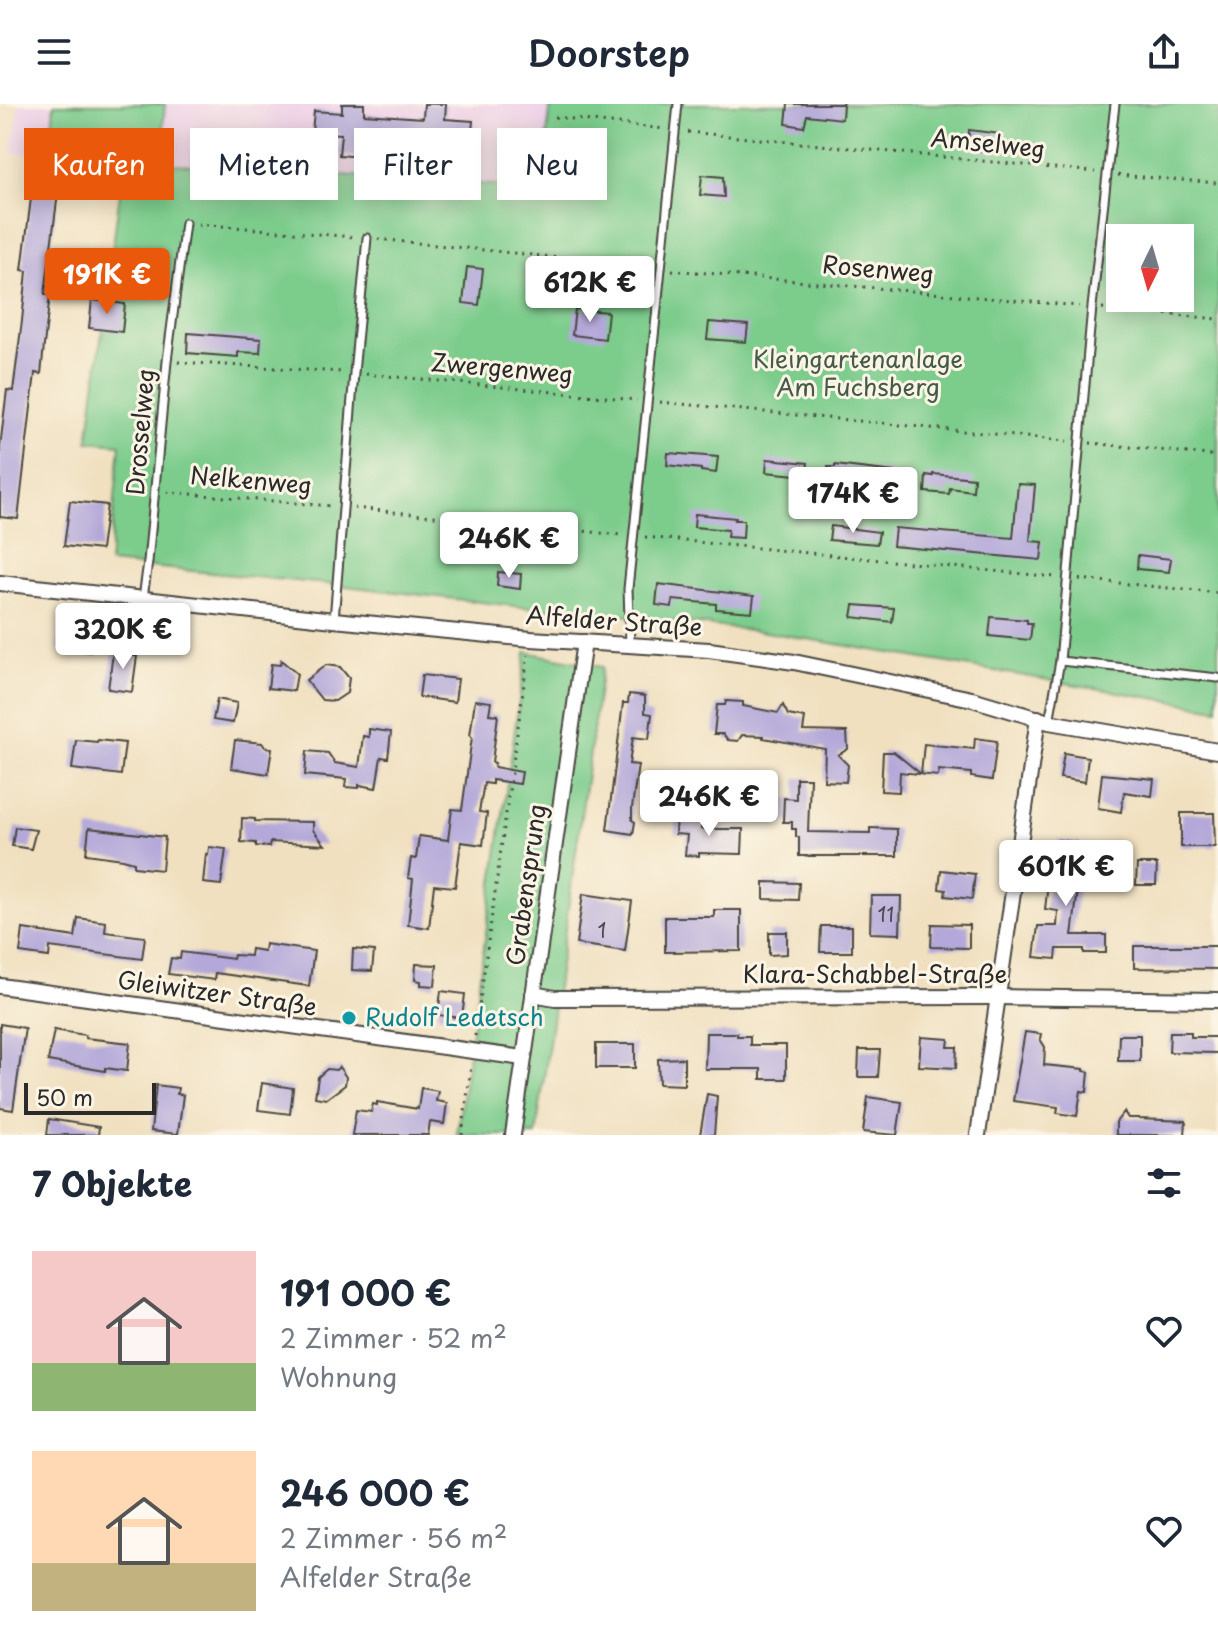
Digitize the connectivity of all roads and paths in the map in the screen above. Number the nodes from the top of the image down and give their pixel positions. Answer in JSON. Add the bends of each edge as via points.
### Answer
{"nodes":[{"id":1,"x":678,"y":104,"type":"edge"},
{"id":2,"x":1115,"y":104,"type":"edge"},
{"id":3,"x":555,"y":117,"type":"dead end"},
{"id":4,"x":675,"y":130,"type":"junction"},
{"id":5,"x":1106,"y":174,"type":"junction"},
{"id":6,"x":1218,"y":183,"type":"edge"},
{"id":7,"x":185,"y":223,"type":"joint"},
{"id":8,"x":367,"y":238,"type":"junction"},
{"id":9,"x":661,"y":269,"type":"junction"},
{"id":10,"x":1092,"y":307,"type":"junction"},
{"id":11,"x":1218,"y":319,"type":"edge"},
{"id":12,"x":167,"y":361,"type":"junction"},
{"id":13,"x":354,"y":373,"type":"junction"},
{"id":14,"x":647,"y":401,"type":"junction"},
{"id":15,"x":1081,"y":442,"type":"junction"},
{"id":16,"x":1218,"y":456,"type":"edge"},
{"id":17,"x":155,"y":491,"type":"junction"},
{"id":18,"x":344,"y":507,"type":"junction"},
{"id":19,"x":633,"y":536,"type":"junction"},
{"id":20,"x":1067,"y":578,"type":"junction"},
{"id":21,"x":0,"y":583,"type":"edge"},
{"id":22,"x":1218,"y":593,"type":"edge"},
{"id":23,"x":143,"y":598,"type":"junction"},
{"id":24,"x":334,"y":620,"type":"junction"},
{"id":25,"x":531,"y":639,"type":"junction"},
{"id":26,"x":584,"y":642,"type":"junction"},
{"id":27,"x":630,"y":644,"type":"junction"},
{"id":28,"x":1060,"y":661,"type":"junction"},
{"id":29,"x":1218,"y":678,"type":"edge"},
{"id":30,"x":1044,"y":720,"type":"junction"},
{"id":31,"x":1218,"y":751,"type":"edge"},
{"id":32,"x":0,"y":986,"type":"edge"},
{"id":33,"x":533,"y":994,"type":"junction"},
{"id":34,"x":997,"y":997,"type":"junction"},
{"id":35,"x":1218,"y":1000,"type":"edge"},
{"id":36,"x":473,"y":1052,"type":"junction"},
{"id":37,"x":523,"y":1058,"type":"junction"},
{"id":38,"x":462,"y":1135,"type":"edge"},
{"id":39,"x":513,"y":1135,"type":"edge"},
{"id":40,"x":978,"y":1135,"type":"edge"}],
"edges":[{"from":1,"to":4,"type":"lane"},
{"from":2,"to":5,"type":"lane"},
{"from":3,"to":4,"type":"path","name":"Amselweg"},
{"from":4,"to":5,"type":"path","name":"Amselweg"},
{"from":4,"to":9,"type":"lane"},
{"from":5,"to":6,"type":"path","name":"Amselweg"},
{"from":5,"to":10,"type":"lane"},
{"from":7,"to":8,"type":"path","name":"Rosenweg"},
{"from":7,"to":12,"type":"lane","name":"Drosselweg"},
{"from":8,"to":9,"type":"path","name":"Rosenweg"},
{"from":8,"to":13,"type":"lane"},
{"from":9,"to":10,"type":"path","name":"Rosenweg"},
{"from":9,"to":14,"type":"lane"},
{"from":10,"to":11,"type":"path","name":"Rosenweg"},
{"from":10,"to":15,"type":"lane"},
{"from":12,"to":13,"type":"path","name":"Zwergenweg"},
{"from":12,"to":17,"type":"lane","name":"Drosselweg"},
{"from":13,"to":14,"type":"path","name":"Zwergenweg"},
{"from":13,"to":18,"type":"lane"},
{"from":14,"to":15,"type":"path","name":"Zwergenweg"},
{"from":14,"to":19,"type":"lane"},
{"from":15,"to":16,"type":"path","name":"Zwergenweg"},
{"from":15,"to":20,"type":"lane"},
{"from":17,"to":18,"type":"path","name":"Nelkenweg"},
{"from":17,"to":23,"type":"lane","name":"Drosselweg"},
{"from":18,"to":19,"type":"path","name":"Nelkenweg"},
{"from":18,"to":24,"type":"lane"},
{"from":19,"to":20,"type":"path","name":"Nelkenweg"},
{"from":19,"to":27,"type":"lane"},
{"from":20,"to":22,"type":"path","name":"Nelkenweg"},
{"from":20,"to":28,"type":"lane"},
{"from":21,"to":23,"type":"street","name":"Alfelder Straße"},
{"from":23,"to":24,"type":"street","name":"Alfelder Straße"},
{"from":24,"to":25,"type":"street","name":"Alfelder Straße"},
{"from":25,"to":26,"type":"street","name":"Alfelder Straße"},
{"from":25,"to":36,"type":"path"},
{"from":26,"to":27,"type":"street","name":"Alfelder Straße"},
{"from":26,"to":33,"type":"street","name":"Grabensprung"},
{"from":27,"to":30,"type":"street","name":"Alfelder Straße","via":[[794,662],[972,699]]},
{"from":28,"to":29,"type":"lane"},
{"from":28,"to":30,"type":"lane"},
{"from":30,"to":31,"type":"street","name":"Alfelder Straße"},
{"from":30,"to":34,"type":"street"},
{"from":32,"to":36,"type":"street","name":"Gleiwitzer Straße"},
{"from":33,"to":34,"type":"street","name":"Klara-Schabbel-Straße"},
{"from":33,"to":37,"type":"street","name":"Grabensprung"},
{"from":34,"to":35,"type":"street","name":"Klara-Schabbel-Straße"},
{"from":34,"to":40,"type":"street"},
{"from":36,"to":37,"type":"street","name":"Gleiwitzer Straße"},
{"from":36,"to":38,"type":"path"},
{"from":37,"to":39,"type":"street","name":"Grabensprung"}]}
